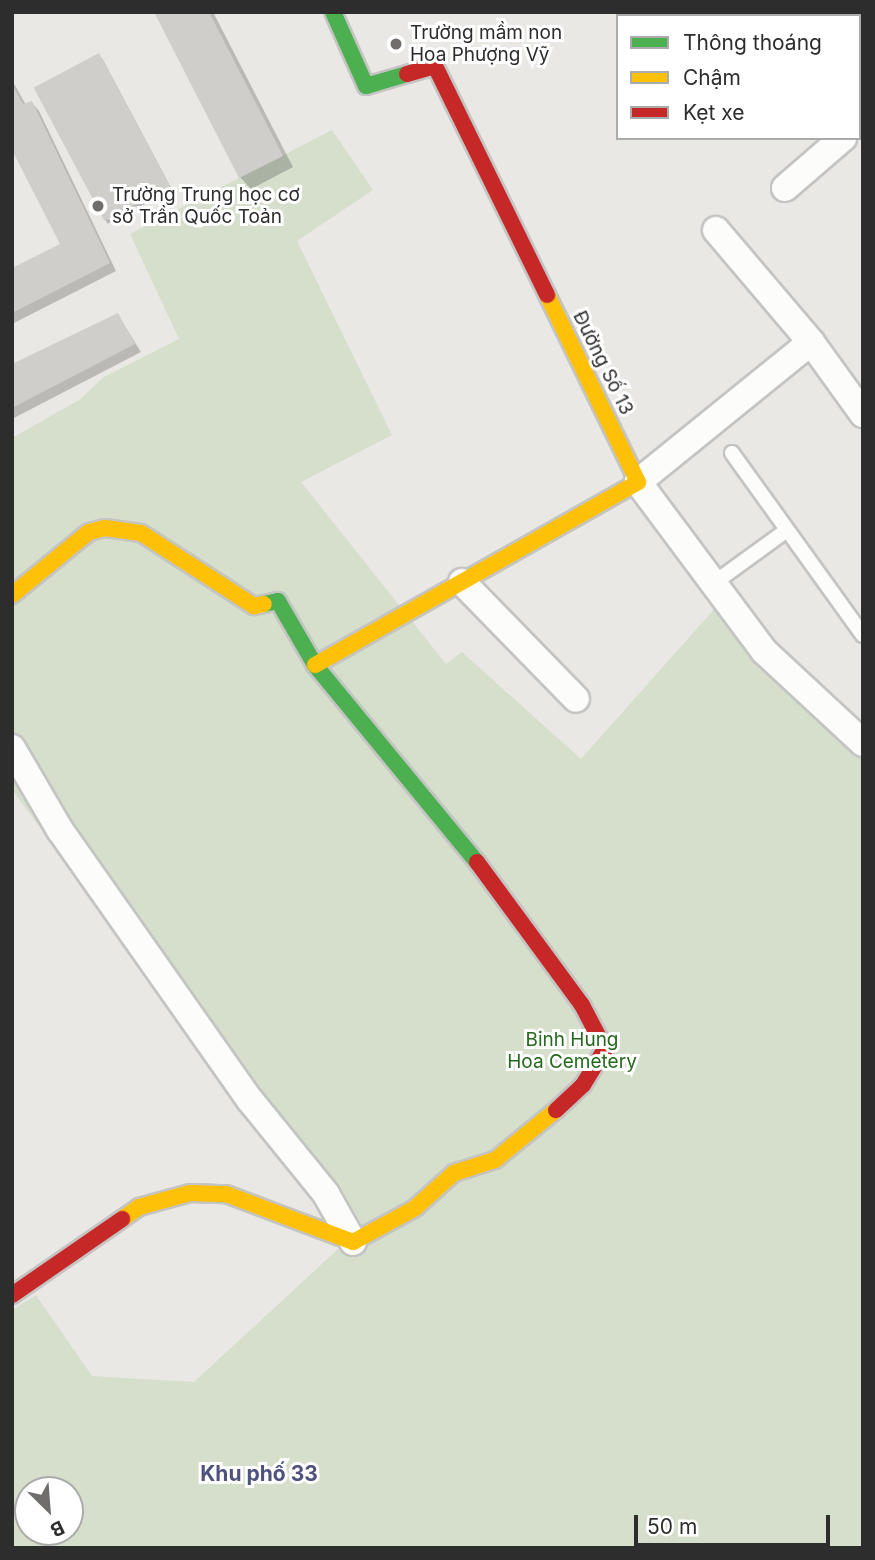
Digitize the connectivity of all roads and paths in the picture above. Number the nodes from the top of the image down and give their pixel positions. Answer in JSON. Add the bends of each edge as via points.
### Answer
{"nodes":[{"id":1,"x":333,"y":12,"type":"edge"},
{"id":2,"x":841,"y":140,"type":"edge"},
{"id":3,"x":785,"y":188,"type":"dead end"},
{"id":4,"x":716,"y":230,"type":"dead end"},
{"id":5,"x":811,"y":342,"type":"junction"},
{"id":6,"x":863,"y":414,"type":"edge"},
{"id":7,"x":733,"y":453,"type":"dead end"},
{"id":8,"x":638,"y":482,"type":"junction"},
{"id":9,"x":787,"y":530,"type":"junction"},
{"id":10,"x":462,"y":582,"type":"junction"},
{"id":11,"x":713,"y":583,"type":"junction"},
{"id":12,"x":12,"y":595,"type":"edge"},
{"id":13,"x":863,"y":635,"type":"edge"},
{"id":14,"x":315,"y":665,"type":"junction"},
{"id":15,"x":576,"y":699,"type":"dead end"},
{"id":16,"x":863,"y":743,"type":"edge"},
{"id":17,"x":12,"y":748,"type":"edge"},
{"id":18,"x":353,"y":1242,"type":"junction"},
{"id":19,"x":12,"y":1294,"type":"edge"}],
"edges":[{"from":1,"to":8,"type":"street","name":"Đường Số 13","via":[[366,86],[435,66]]},
{"from":2,"to":3,"type":"street"},
{"from":4,"to":5,"type":"street"},
{"from":5,"to":6,"type":"street"},
{"from":5,"to":8,"type":"street"},
{"from":7,"to":9,"type":"lane"},
{"from":8,"to":10,"type":"street"},
{"from":8,"to":11,"type":"street"},
{"from":9,"to":11,"type":"lane"},
{"from":9,"to":13,"type":"lane"},
{"from":10,"to":14,"type":"street"},
{"from":10,"to":15,"type":"street"},
{"from":11,"to":16,"type":"street","via":[[764,651]]},
{"from":12,"to":14,"type":"street","via":[[89,533],[128,529],[254,606],[278,601]]},
{"from":14,"to":18,"type":"street","via":[[490,878],[582,1005],[605,1049],[583,1085],[533,1131],[495,1160],[454,1173],[415,1208]]},
{"from":17,"to":18,"type":"street","via":[[60,830],[250,1100],[326,1194]]},
{"from":18,"to":19,"type":"street","via":[[226,1194],[190,1193],[139,1207]]}]}
